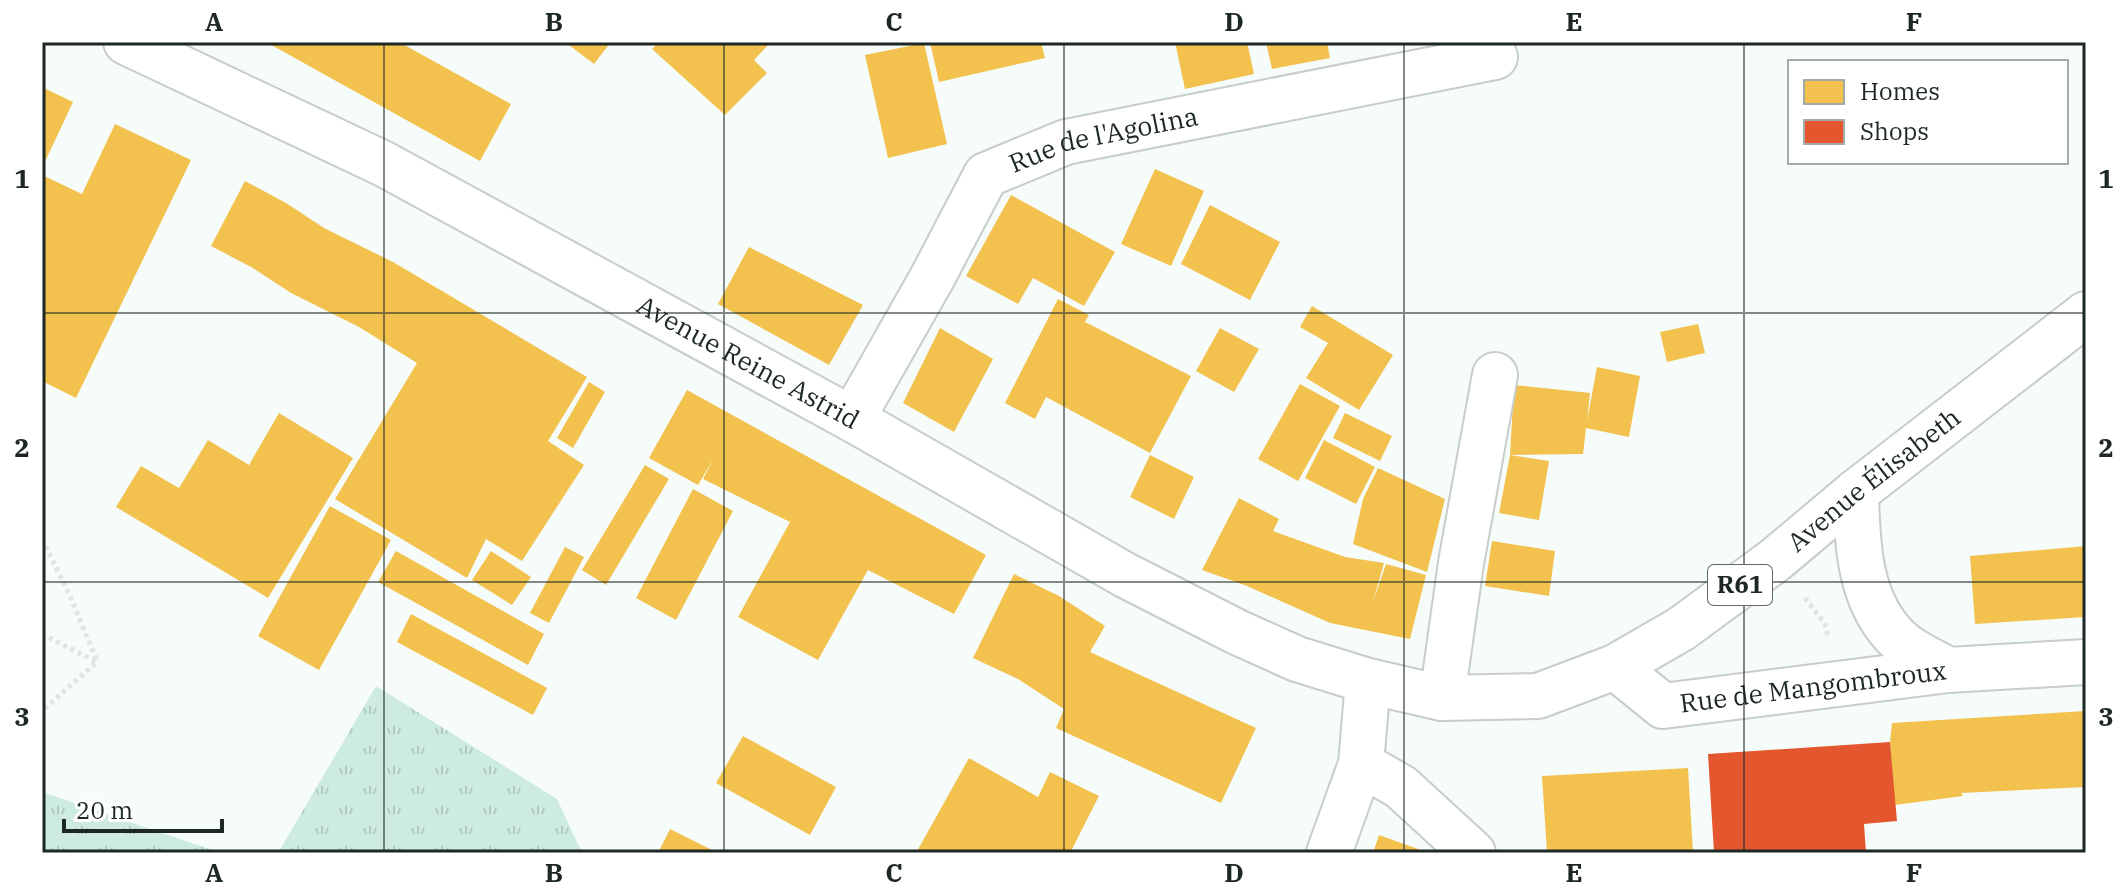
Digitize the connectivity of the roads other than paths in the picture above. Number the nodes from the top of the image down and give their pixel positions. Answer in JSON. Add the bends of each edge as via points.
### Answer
{"nodes":[{"id":1,"x":126,"y":42,"type":"edge"},
{"id":2,"x":1495,"y":57,"type":"dead end"},
{"id":3,"x":2086,"y":314,"type":"edge"},
{"id":4,"x":1495,"y":375,"type":"dead end"},
{"id":5,"x":852,"y":419,"type":"junction"},
{"id":6,"x":1856,"y":492,"type":"junction"},
{"id":7,"x":2086,"y":662,"type":"edge"},
{"id":8,"x":1615,"y":667,"type":"junction"},
{"id":9,"x":1948,"y":670,"type":"junction"},
{"id":10,"x":1368,"y":681,"type":"junction"},
{"id":11,"x":1442,"y":698,"type":"junction"},
{"id":12,"x":1361,"y":764,"type":"junction"},
{"id":13,"x":1329,"y":853,"type":"edge"},
{"id":14,"x":1473,"y":853,"type":"edge"}],
"edges":[{"from":1,"to":5,"type":"main road","name":"Avenue Reine Astrid","via":[[384,164]]},
{"from":2,"to":5,"type":"main road","name":"Rue de l'Agolina","via":[[1066,142],[986,175]]},
{"from":3,"to":6,"type":"main road","name":"Avenue Élisabeth","number":"R61"},
{"from":4,"to":11,"type":"main road"},
{"from":5,"to":10,"type":"main road","name":"Avenue Reine Astrid","via":[[1181,604],[1297,659]]},
{"from":6,"to":8,"type":"main road","name":"Avenue Élisabeth","number":"R61","via":[[1681,629]]},
{"from":6,"to":9,"type":"main road","via":[[1861,564],[1878,614],[1901,642]]},
{"from":7,"to":9,"type":"main road","name":"Rue de Mangombroux"},
{"from":8,"to":9,"type":"main road","name":"Rue de Mangombroux","via":[[1663,706]]},
{"from":8,"to":11,"type":"main road","via":[[1538,696]]},
{"from":10,"to":11,"type":"main road"},
{"from":10,"to":12,"type":"main road"},
{"from":12,"to":13,"type":"main road"},
{"from":12,"to":14,"type":"main road","via":[[1401,787]]}]}
